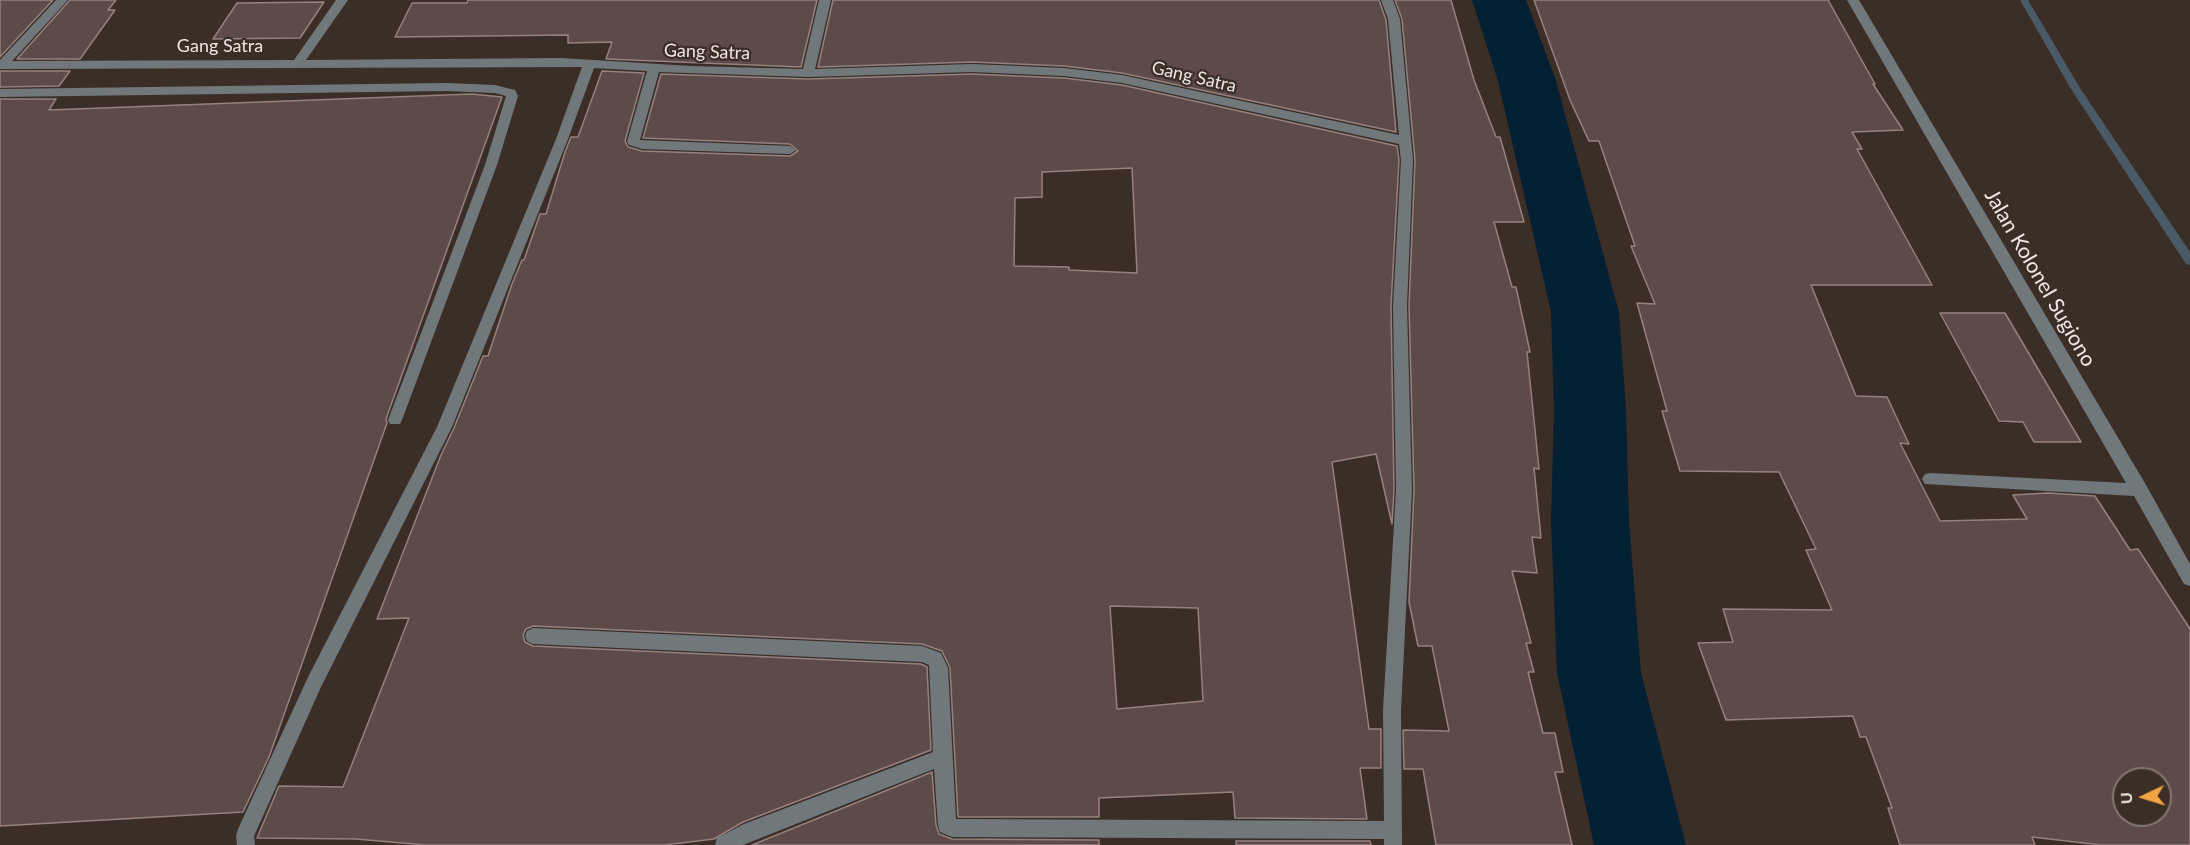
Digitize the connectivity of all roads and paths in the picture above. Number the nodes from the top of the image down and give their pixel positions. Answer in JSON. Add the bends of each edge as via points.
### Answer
{"nodes":[{"id":1,"x":62,"y":0,"type":"edge"},
{"id":2,"x":342,"y":0,"type":"edge"},
{"id":3,"x":825,"y":0,"type":"edge"},
{"id":4,"x":1387,"y":0,"type":"edge"},
{"id":5,"x":1853,"y":0,"type":"edge"},
{"id":6,"x":298,"y":63,"type":"junction"},
{"id":7,"x":589,"y":64,"type":"junction"},
{"id":8,"x":1,"y":65,"type":"edge"},
{"id":9,"x":654,"y":68,"type":"junction"},
{"id":10,"x":808,"y":73,"type":"junction"},
{"id":11,"x":0,"y":93,"type":"edge"},
{"id":12,"x":1405,"y":141,"type":"junction"},
{"id":13,"x":790,"y":150,"type":"dead end"},
{"id":14,"x":395,"y":420,"type":"dead end"},
{"id":15,"x":1930,"y":479,"type":"dead end"},
{"id":16,"x":2140,"y":490,"type":"junction"},
{"id":17,"x":2190,"y":579,"type":"edge"},
{"id":18,"x":533,"y":636,"type":"dead end"},
{"id":19,"x":942,"y":757,"type":"junction"},
{"id":20,"x":1393,"y":837,"type":"edge"},
{"id":21,"x":246,"y":845,"type":"edge"},
{"id":22,"x":724,"y":845,"type":"edge"}],
"edges":[{"from":1,"to":8,"type":"street"},
{"from":2,"to":6,"type":"street"},
{"from":3,"to":10,"type":"street"},
{"from":4,"to":12,"type":"street","via":[[1394,19]]},
{"from":5,"to":16,"type":"street","name":"Jalan Kolonel Sugiono"},
{"from":6,"to":7,"type":"street","name":"Gang Satra"},
{"from":6,"to":8,"type":"street","name":"Gang Satra"},
{"from":7,"to":9,"type":"street","name":"Gang Satra"},
{"from":7,"to":21,"type":"street","via":[[444,427],[315,681],[245,836]]},
{"from":9,"to":10,"type":"street","name":"Gang Satra"},
{"from":9,"to":13,"type":"street","via":[[633,142]]},
{"from":10,"to":12,"type":"street","name":"Gang Satra","via":[[972,68],[1064,72],[1122,79]]},
{"from":11,"to":14,"type":"street","via":[[446,87],[511,93],[490,165]]},
{"from":12,"to":20,"type":"street","via":[[1400,306],[1404,489],[1392,710]]},
{"from":15,"to":16,"type":"street"},
{"from":16,"to":17,"type":"street","name":"Jalan Kolonel Sugiono"},
{"from":18,"to":19,"type":"street","via":[[922,654],[934,659],[939,668]]},
{"from":19,"to":20,"type":"street","via":[[947,825],[952,828]]},
{"from":19,"to":22,"type":"street"}]}
